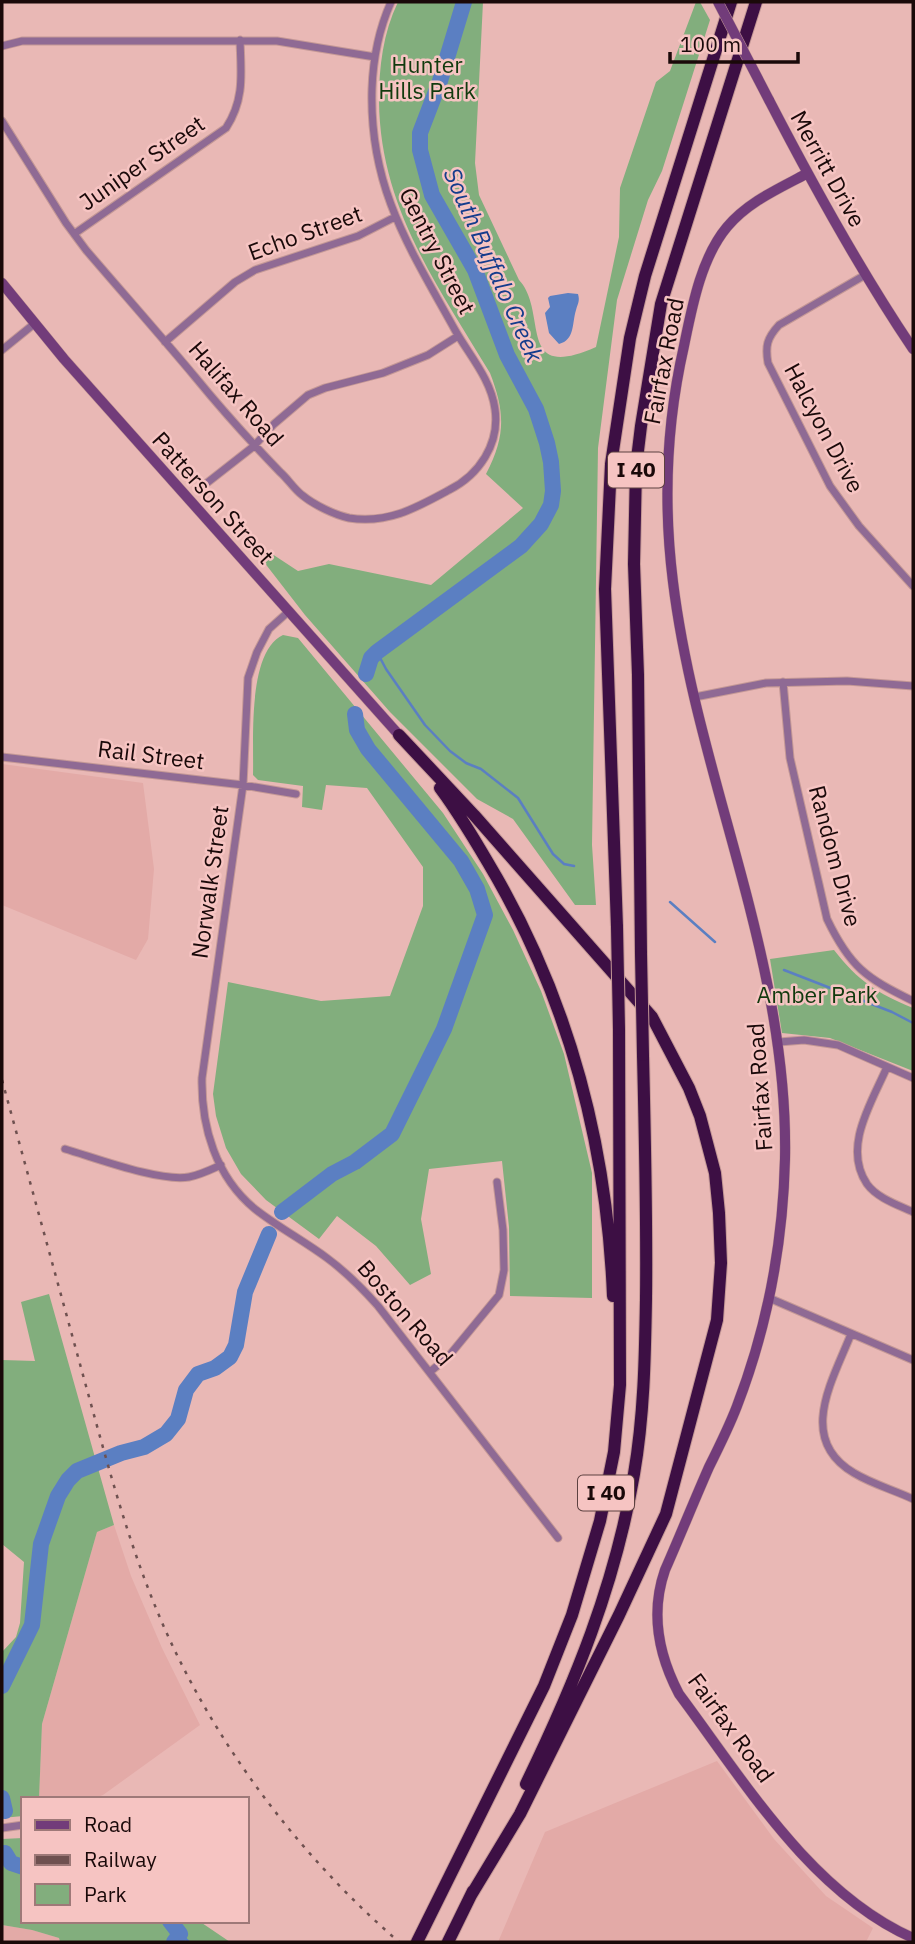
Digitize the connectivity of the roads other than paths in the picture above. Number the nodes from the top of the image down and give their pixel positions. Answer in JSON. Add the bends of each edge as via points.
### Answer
{"nodes":[{"id":1,"x":391,"y":2,"type":"edge"},
{"id":2,"x":718,"y":2,"type":"edge"},
{"id":3,"x":731,"y":2,"type":"edge"},
{"id":4,"x":756,"y":2,"type":"edge"},
{"id":5,"x":240,"y":40,"type":"junction"},
{"id":6,"x":2,"y":46,"type":"edge"},
{"id":7,"x":375,"y":57,"type":"junction"},
{"id":8,"x":2,"y":121,"type":"edge"},
{"id":9,"x":807,"y":174,"type":"junction"},
{"id":10,"x":395,"y":217,"type":"junction"},
{"id":11,"x":74,"y":234,"type":"junction"},
{"id":12,"x":865,"y":275,"type":"junction"},
{"id":13,"x":2,"y":283,"type":"edge"},
{"id":14,"x":34,"y":324,"type":"junction"},
{"id":15,"x":458,"y":336,"type":"junction"},
{"id":16,"x":165,"y":342,"type":"junction"},
{"id":17,"x":2,"y":349,"type":"edge"},
{"id":18,"x":913,"y":349,"type":"edge"},
{"id":19,"x":496,"y":427,"type":"joint"},
{"id":20,"x":254,"y":446,"type":"junction"},
{"id":21,"x":203,"y":486,"type":"dead end"},
{"id":22,"x":913,"y":586,"type":"edge"},
{"id":23,"x":288,"y":612,"type":"junction"},
{"id":24,"x":783,"y":682,"type":"junction"},
{"id":25,"x":913,"y":686,"type":"edge"},
{"id":26,"x":695,"y":697,"type":"junction"},
{"id":27,"x":399,"y":735,"type":"junction"},
{"id":28,"x":2,"y":757,"type":"edge"},
{"id":29,"x":243,"y":785,"type":"junction"},
{"id":30,"x":296,"y":794,"type":"dead end"},
{"id":31,"x":913,"y":1001,"type":"edge"},
{"id":32,"x":779,"y":1042,"type":"junction"},
{"id":33,"x":887,"y":1067,"type":"junction"},
{"id":34,"x":913,"y":1078,"type":"edge"},
{"id":35,"x":65,"y":1149,"type":"dead end"},
{"id":36,"x":221,"y":1166,"type":"junction"},
{"id":37,"x":497,"y":1182,"type":"dead end"},
{"id":38,"x":913,"y":1212,"type":"edge"},
{"id":39,"x":769,"y":1298,"type":"junction"},
{"id":40,"x":851,"y":1334,"type":"junction"},
{"id":41,"x":913,"y":1360,"type":"edge"},
{"id":42,"x":431,"y":1371,"type":"junction"},
{"id":43,"x":620,"y":1385,"type":"junction"},
{"id":44,"x":913,"y":1499,"type":"edge"},
{"id":45,"x":558,"y":1538,"type":"dead end"},
{"id":46,"x":21,"y":1825,"type":"edge"},
{"id":47,"x":2,"y":1828,"type":"edge"},
{"id":48,"x":470,"y":1897,"type":"junction"},
{"id":49,"x":913,"y":1938,"type":"edge"},
{"id":50,"x":417,"y":1942,"type":"edge"},
{"id":51,"x":448,"y":1942,"type":"edge"}],
"edges":[{"from":1,"to":7,"type":"street","name":"Gentry Street"},
{"from":2,"to":9,"type":"street","name":"Merritt Drive","bridge":true},
{"from":3,"to":43,"type":"highway","number":"I 40","bridge":true,"via":[[645,276],[630,338],[611,464],[605,589],[619,1029]]},
{"from":4,"to":48,"type":"highway","number":"I 40","bridge":true,"via":[[661,304],[638,453],[634,564],[647,1233],[643,1398],[634,1474],[623,1530],[586,1653]]},
{"from":5,"to":6,"type":"street","via":[[22,41]]},
{"from":5,"to":7,"type":"street","via":[[276,41]]},
{"from":5,"to":11,"type":"street","name":"Juniper Street","via":[[241,96],[226,128]]},
{"from":7,"to":10,"type":"street","name":"Gentry Street","via":[[371,121],[384,190]]},
{"from":8,"to":11,"type":"street","name":"Halifax Road"},
{"from":9,"to":12,"type":"street","name":"Merritt Drive"},
{"from":9,"to":26,"type":"street","name":"Fairfax Road","via":[[751,205],[719,237],[702,278],[676,381],[666,462],[668,531],[677,609]]},
{"from":10,"to":15,"type":"street","name":"Gentry Street"},
{"from":10,"to":16,"type":"street","name":"Echo Street","via":[[358,236],[255,270]]},
{"from":11,"to":16,"type":"street","name":"Halifax Road"},
{"from":12,"to":18,"type":"street","name":"Merritt Drive"},
{"from":12,"to":22,"type":"street","name":"Halcyon Drive","via":[[779,324],[768,337],[766,356],[830,486]]},
{"from":13,"to":14,"type":"street","name":"Patterson Street"},
{"from":14,"to":17,"type":"street"},
{"from":14,"to":23,"type":"street","name":"Patterson Street"},
{"from":15,"to":19,"type":"street","name":"Gentry Street","via":[[486,381]]},
{"from":15,"to":20,"type":"street","via":[[428,355],[383,373],[308,395]]},
{"from":16,"to":20,"type":"street","name":"Halifax Road"},
{"from":19,"to":20,"type":"street","name":"Halifax Road","via":[[479,467],[463,483],[406,513],[387,517],[347,517],[328,510],[303,496]]},
{"from":20,"to":21,"type":"street"},
{"from":23,"to":27,"type":"street","name":"Patterson Street"},
{"from":23,"to":29,"type":"street","name":"Norwalk Street","via":[[269,629],[248,678]]},
{"from":24,"to":25,"type":"street"},
{"from":24,"to":26,"type":"street"},
{"from":24,"to":31,"type":"street","name":"Random Drive","via":[[790,758],[827,919],[853,964],[877,984]]},
{"from":26,"to":32,"type":"street","name":"Fairfax Road","via":[[759,939]]},
{"from":27,"to":43,"type":"highway","via":[[446,795],[523,923],[571,1041],[590,1109],[611,1249]]},
{"from":27,"to":48,"type":"highway","via":[[652,1017],[700,1116],[715,1173],[719,1213],[717,1320],[666,1514],[520,1814]]},
{"from":28,"to":29,"type":"street","name":"Rail Street"},
{"from":29,"to":30,"type":"street","name":"Rail Street"},
{"from":29,"to":36,"type":"street","name":"Norwalk Street","via":[[202,1078],[207,1132]]},
{"from":32,"to":33,"type":"street","via":[[838,1045]]},
{"from":32,"to":39,"type":"street","name":"Fairfax Road","via":[[785,1159]]},
{"from":33,"to":34,"type":"street"},
{"from":33,"to":38,"type":"street","via":[[857,1139],[857,1161],[868,1185]]},
{"from":35,"to":36,"type":"street","via":[[180,1177]]},
{"from":36,"to":42,"type":"street","name":"Boston Road","via":[[254,1208],[356,1281]]},
{"from":37,"to":42,"type":"street","via":[[504,1256],[499,1295]]},
{"from":39,"to":40,"type":"street"},
{"from":39,"to":49,"type":"street","name":"Fairfax Road","via":[[737,1408],[659,1588],[657,1631],[662,1654],[679,1694],[804,1857],[848,1898]]},
{"from":40,"to":41,"type":"street"},
{"from":40,"to":44,"type":"street","via":[[822,1410],[825,1442],[835,1460],[854,1473]]},
{"from":42,"to":45,"type":"street","name":"Boston Road"},
{"from":43,"to":50,"type":"highway","number":"I 40","via":[[614,1452],[602,1510],[572,1615],[544,1686]]},
{"from":46,"to":47,"type":"street"},
{"from":48,"to":51,"type":"highway","number":"I 40"}]}
